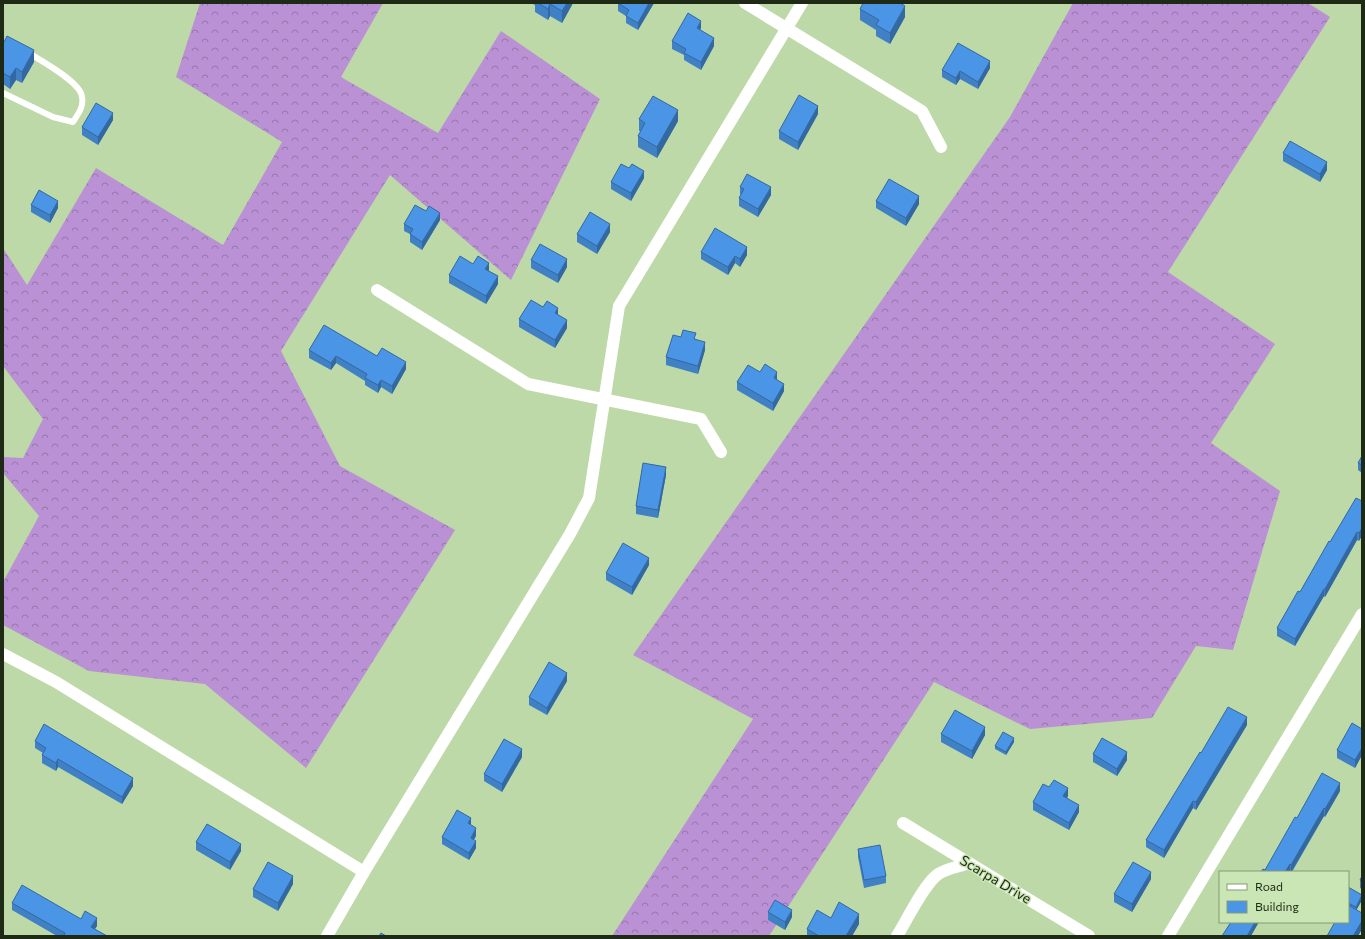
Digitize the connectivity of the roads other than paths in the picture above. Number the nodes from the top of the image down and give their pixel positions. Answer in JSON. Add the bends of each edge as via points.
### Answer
{"nodes":[{"id":1,"x":745,"y":3,"type":"edge"},
{"id":2,"x":802,"y":3,"type":"edge"},
{"id":3,"x":787,"y":28,"type":"junction"},
{"id":4,"x":23,"y":50,"type":"edge"},
{"id":5,"x":3,"y":93,"type":"edge"},
{"id":6,"x":941,"y":147,"type":"dead end"},
{"id":7,"x":378,"y":290,"type":"dead end"},
{"id":8,"x":604,"y":399,"type":"junction"},
{"id":9,"x":721,"y":452,"type":"dead end"},
{"id":10,"x":1362,"y":614,"type":"edge"},
{"id":11,"x":3,"y":654,"type":"edge"},
{"id":12,"x":903,"y":823,"type":"dead end"},
{"id":13,"x":969,"y":863,"type":"junction"},
{"id":14,"x":364,"y":872,"type":"junction"},
{"id":15,"x":327,"y":936,"type":"edge"},
{"id":16,"x":897,"y":936,"type":"edge"},
{"id":17,"x":1089,"y":936,"type":"edge"},
{"id":18,"x":1168,"y":936,"type":"edge"}],
"edges":[{"from":1,"to":3,"type":"street"},
{"from":2,"to":3,"type":"street"},
{"from":3,"to":6,"type":"street","via":[[922,112]]},
{"from":3,"to":8,"type":"street","via":[[619,306]]},
{"from":4,"to":5,"type":"lane","via":[[74,82],[82,95],[82,108],[73,122],[53,117]]},
{"from":7,"to":8,"type":"street","via":[[528,384]]},
{"from":8,"to":9,"type":"street","via":[[701,419]]},
{"from":8,"to":14,"type":"street","via":[[589,498],[570,534]]},
{"from":10,"to":18,"type":"street"},
{"from":11,"to":14,"type":"street","via":[[56,682]]},
{"from":12,"to":13,"type":"street","name":"Scarpa Drive"},
{"from":13,"to":16,"type":"street","via":[[937,875],[928,885]]},
{"from":13,"to":17,"type":"street","name":"Scarpa Drive"},
{"from":14,"to":15,"type":"street"}]}
